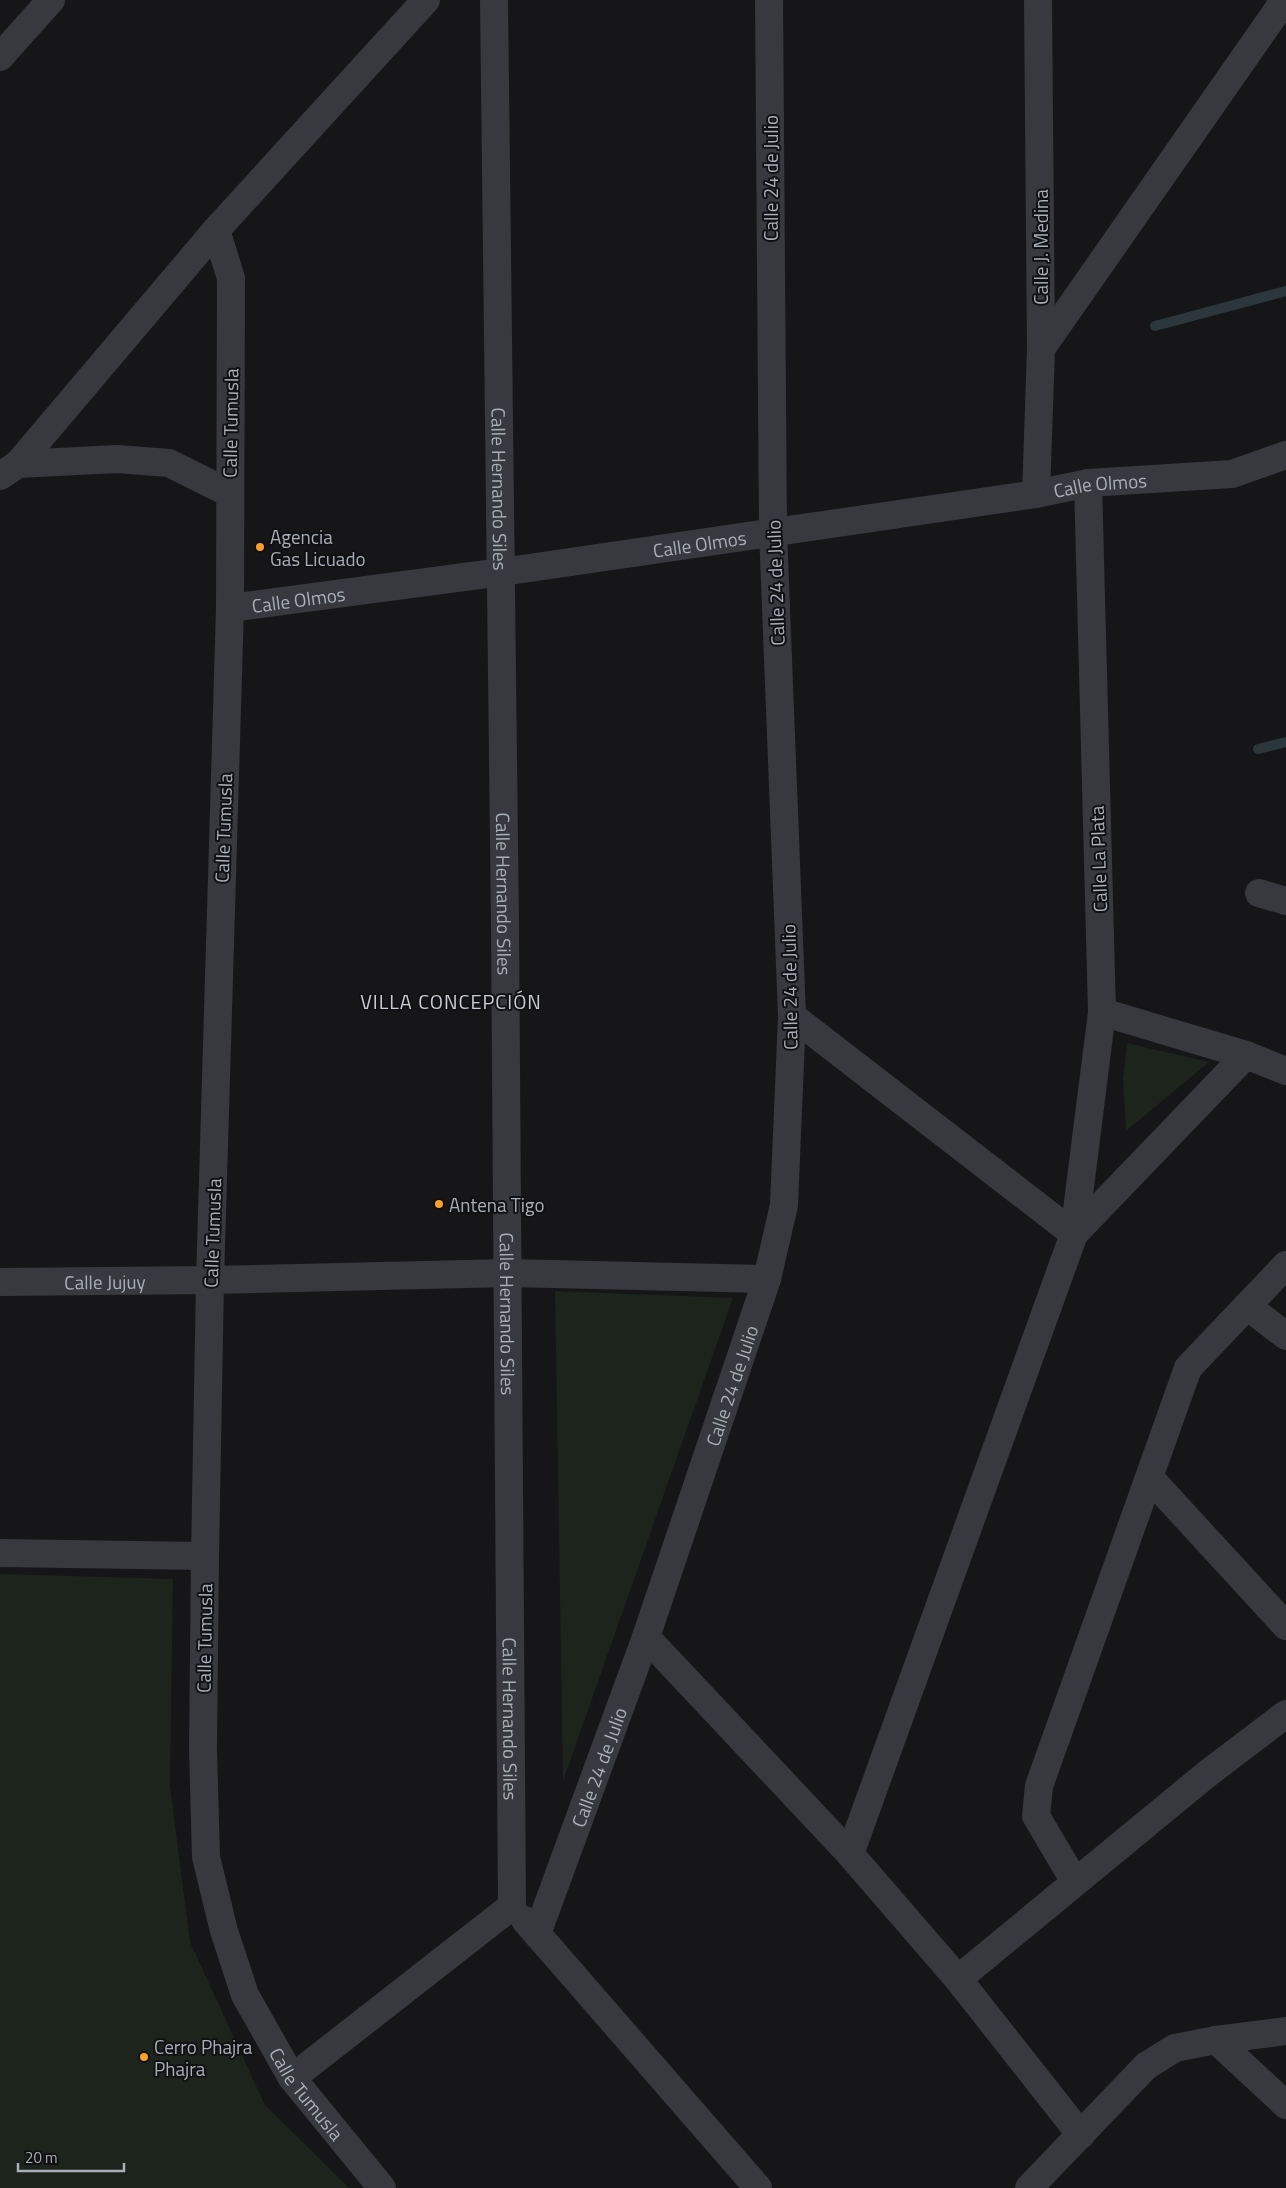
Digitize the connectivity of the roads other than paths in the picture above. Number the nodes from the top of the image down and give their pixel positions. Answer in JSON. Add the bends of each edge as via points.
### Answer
{"nodes":[{"id":1,"x":51,"y":0,"type":"edge"},
{"id":2,"x":426,"y":0,"type":"edge"},
{"id":3,"x":494,"y":0,"type":"edge"},
{"id":4,"x":768,"y":0,"type":"edge"},
{"id":5,"x":1038,"y":0,"type":"edge"},
{"id":6,"x":1281,"y":0,"type":"edge"},
{"id":7,"x":0,"y":57,"type":"edge"},
{"id":8,"x":216,"y":230,"type":"junction"},
{"id":9,"x":1041,"y":349,"type":"junction"},
{"id":10,"x":1286,"y":455,"type":"edge"},
{"id":11,"x":9,"y":470,"type":"edge"},
{"id":12,"x":1088,"y":483,"type":"junction"},
{"id":13,"x":229,"y":494,"type":"junction"},
{"id":14,"x":1036,"y":494,"type":"junction"},
{"id":15,"x":773,"y":531,"type":"junction"},
{"id":16,"x":502,"y":572,"type":"junction"},
{"id":17,"x":230,"y":608,"type":"junction"},
{"id":18,"x":1259,"y":893,"type":"dead end"},
{"id":19,"x":1286,"y":901,"type":"edge"},
{"id":20,"x":1102,"y":1012,"type":"junction"},
{"id":21,"x":792,"y":1016,"type":"junction"},
{"id":22,"x":1246,"y":1055,"type":"junction"},
{"id":23,"x":1286,"y":1071,"type":"edge"},
{"id":24,"x":1074,"y":1234,"type":"junction"},
{"id":25,"x":1286,"y":1265,"type":"edge"},
{"id":26,"x":509,"y":1273,"type":"junction"},
{"id":27,"x":210,"y":1280,"type":"junction"},
{"id":28,"x":767,"y":1280,"type":"junction"},
{"id":29,"x":0,"y":1282,"type":"edge"},
{"id":30,"x":1247,"y":1306,"type":"junction"},
{"id":31,"x":1286,"y":1336,"type":"edge"},
{"id":32,"x":1150,"y":1478,"type":"junction"},
{"id":33,"x":0,"y":1553,"type":"edge"},
{"id":34,"x":205,"y":1556,"type":"junction"},
{"id":35,"x":1286,"y":1626,"type":"edge"},
{"id":36,"x":646,"y":1637,"type":"junction"},
{"id":37,"x":1286,"y":1714,"type":"edge"},
{"id":38,"x":850,"y":1854,"type":"junction"},
{"id":39,"x":1075,"y":1882,"type":"junction"},
{"id":40,"x":512,"y":1906,"type":"junction"},
{"id":41,"x":537,"y":1934,"type":"junction"},
{"id":42,"x":958,"y":1979,"type":"junction"},
{"id":43,"x":1286,"y":2031,"type":"edge"},
{"id":44,"x":1216,"y":2040,"type":"junction"},
{"id":45,"x":292,"y":2078,"type":"junction"},
{"id":46,"x":1286,"y":2105,"type":"edge"},
{"id":47,"x":1080,"y":2135,"type":"junction"},
{"id":48,"x":1036,"y":2186,"type":"edge"},
{"id":49,"x":382,"y":2188,"type":"edge"},
{"id":50,"x":758,"y":2188,"type":"edge"}],
"edges":[{"from":1,"to":7,"type":"street"},
{"from":2,"to":8,"type":"street"},
{"from":3,"to":16,"type":"street","name":"Calle Hernando Siles"},
{"from":4,"to":15,"type":"street","name":"Calle 24 de Julio"},
{"from":5,"to":9,"type":"street","name":"Calle J. Medina"},
{"from":6,"to":9,"type":"street","via":[[1279,8]]},
{"from":8,"to":11,"type":"street"},
{"from":8,"to":13,"type":"street","name":"Calle Tumusla","via":[[231,278]]},
{"from":9,"to":14,"type":"street","name":"Calle J. Medina"},
{"from":10,"to":12,"type":"street","name":"Calle Olmos","via":[[1232,474]]},
{"from":11,"to":13,"type":"street","via":[[117,459],[169,463]]},
{"from":12,"to":14,"type":"street","name":"Calle Olmos"},
{"from":12,"to":20,"type":"street","name":"Calle La Plata"},
{"from":13,"to":17,"type":"street","name":"Calle Tumusla"},
{"from":14,"to":15,"type":"street","name":"Calle Olmos"},
{"from":15,"to":16,"type":"street","name":"Calle Olmos"},
{"from":15,"to":21,"type":"street","name":"Calle 24 de Julio"},
{"from":16,"to":17,"type":"street","name":"Calle Olmos"},
{"from":16,"to":26,"type":"street","name":"Calle Hernando Siles"},
{"from":17,"to":27,"type":"street","name":"Calle Tumusla"},
{"from":18,"to":19,"type":"street"},
{"from":20,"to":22,"type":"street"},
{"from":20,"to":24,"type":"street","name":"Calle La Plata"},
{"from":21,"to":24,"type":"street"},
{"from":21,"to":28,"type":"street","name":"Calle 24 de Julio","via":[[784,1205]]},
{"from":22,"to":23,"type":"street"},
{"from":22,"to":24,"type":"street"},
{"from":24,"to":38,"type":"street"},
{"from":25,"to":30,"type":"street"},
{"from":26,"to":27,"type":"street","name":"Calle Jujuy"},
{"from":26,"to":28,"type":"street","name":"Calle Jujuy"},
{"from":26,"to":40,"type":"street","name":"Calle Hernando Siles"},
{"from":27,"to":29,"type":"street","name":"Calle Jujuy"},
{"from":27,"to":34,"type":"street","name":"Calle Tumusla"},
{"from":28,"to":36,"type":"street","name":"Calle 24 de Julio"},
{"from":30,"to":31,"type":"street"},
{"from":30,"to":32,"type":"street","via":[[1188,1368]]},
{"from":32,"to":35,"type":"street"},
{"from":32,"to":39,"type":"street","via":[[1039,1786],[1036,1816]]},
{"from":33,"to":34,"type":"street"},
{"from":34,"to":45,"type":"street","name":"Calle Tumusla","via":[[203,1749],[206,1857],[224,1931],[245,1995]]},
{"from":36,"to":38,"type":"street"},
{"from":36,"to":41,"type":"street","name":"Calle 24 de Julio"},
{"from":37,"to":39,"type":"street"},
{"from":38,"to":42,"type":"street"},
{"from":39,"to":42,"type":"street"},
{"from":40,"to":41,"type":"street"},
{"from":40,"to":45,"type":"street"},
{"from":41,"to":50,"type":"street"},
{"from":42,"to":47,"type":"street"},
{"from":43,"to":44,"type":"street"},
{"from":44,"to":46,"type":"street"},
{"from":44,"to":47,"type":"street","via":[[1175,2048],[1146,2066]]},
{"from":45,"to":49,"type":"street","name":"Calle Tumusla"},
{"from":47,"to":48,"type":"street"}]}
